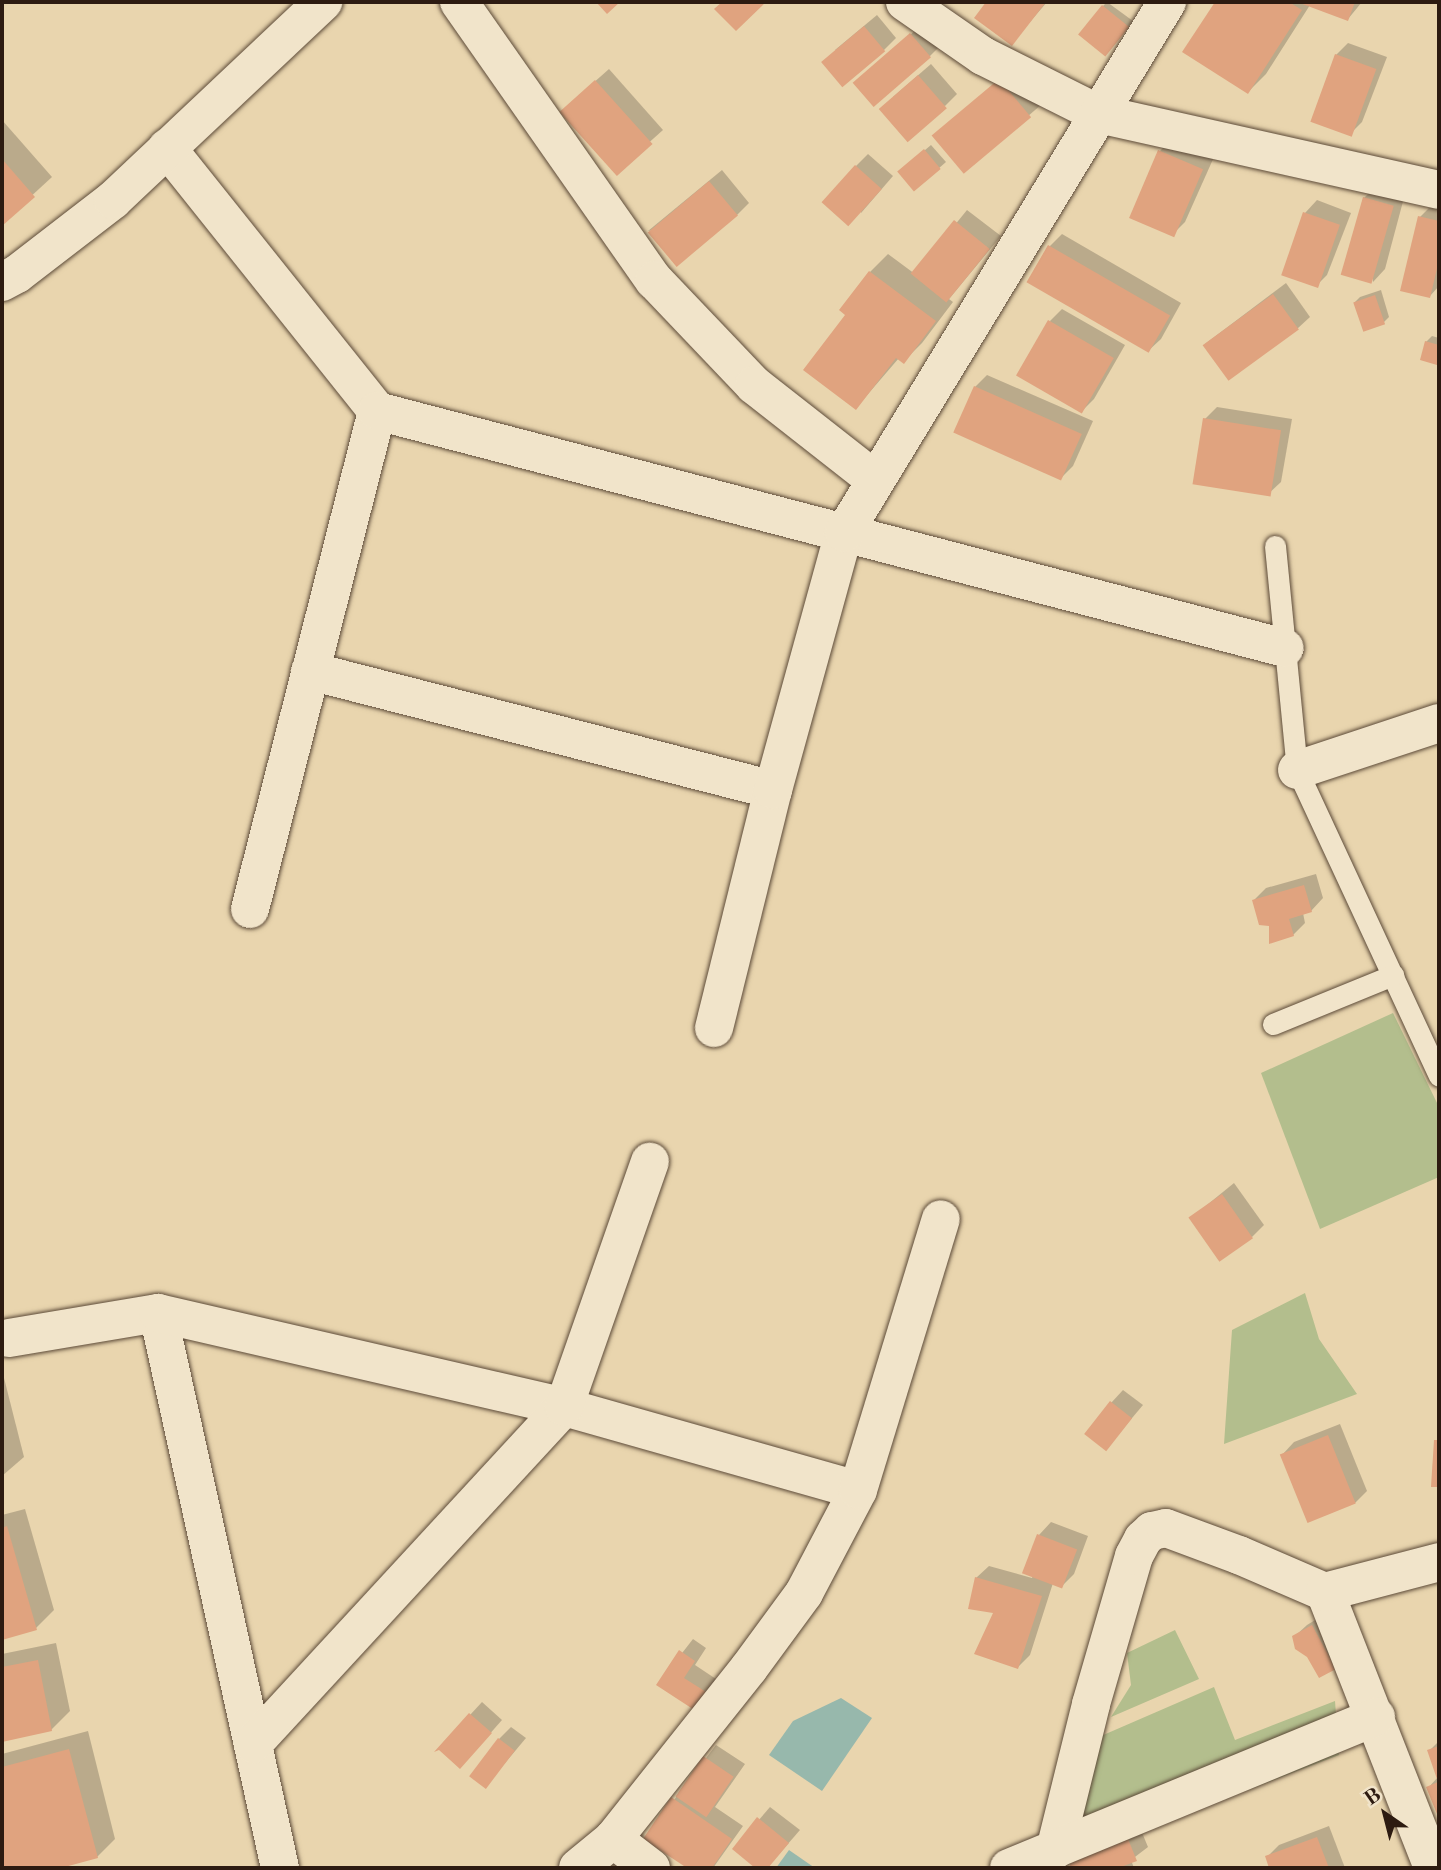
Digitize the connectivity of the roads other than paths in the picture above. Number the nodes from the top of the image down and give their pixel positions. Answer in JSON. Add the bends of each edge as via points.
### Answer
{"nodes":[{"id":1,"x":323,"y":2,"type":"edge"},
{"id":2,"x":459,"y":2,"type":"edge"},
{"id":3,"x":905,"y":2,"type":"edge"},
{"id":4,"x":1167,"y":2,"type":"edge"},
{"id":5,"x":1098,"y":114,"type":"junction"},
{"id":6,"x":167,"y":148,"type":"junction"},
{"id":7,"x":1439,"y":190,"type":"edge"},
{"id":8,"x":2,"y":282,"type":"edge"},
{"id":9,"x":377,"y":411,"type":"junction"},
{"id":10,"x":874,"y":480,"type":"junction"},
{"id":11,"x":844,"y":533,"type":"junction"},
{"id":12,"x":1275,"y":545,"type":"dead end"},
{"id":13,"x":1285,"y":648,"type":"junction"},
{"id":14,"x":310,"y":671,"type":"junction"},
{"id":15,"x":1439,"y":723,"type":"edge"},
{"id":16,"x":1297,"y":770,"type":"junction"},
{"id":17,"x":773,"y":790,"type":"junction"},
{"id":18,"x":250,"y":909,"type":"dead end"},
{"id":19,"x":1393,"y":975,"type":"junction"},
{"id":20,"x":1273,"y":1024,"type":"dead end"},
{"id":21,"x":714,"y":1028,"type":"dead end"},
{"id":22,"x":1439,"y":1076,"type":"edge"},
{"id":23,"x":650,"y":1162,"type":"dead end"},
{"id":24,"x":941,"y":1219,"type":"dead end"},
{"id":25,"x":158,"y":1313,"type":"junction"},
{"id":26,"x":9,"y":1338,"type":"dead end"},
{"id":27,"x":564,"y":1407,"type":"junction"},
{"id":28,"x":858,"y":1490,"type":"junction"},
{"id":29,"x":1439,"y":1562,"type":"edge"},
{"id":30,"x":1325,"y":1592,"type":"junction"},
{"id":31,"x":1376,"y":1717,"type":"junction"},
{"id":32,"x":253,"y":1744,"type":"junction"},
{"id":33,"x":614,"y":1839,"type":"junction"},
{"id":34,"x":1055,"y":1850,"type":"junction"},
{"id":35,"x":280,"y":1868,"type":"edge"},
{"id":36,"x":578,"y":1868,"type":"edge"},
{"id":37,"x":651,"y":1868,"type":"edge"},
{"id":38,"x":1009,"y":1868,"type":"edge"},
{"id":39,"x":1433,"y":1868,"type":"edge"}],
"edges":[{"from":1,"to":6,"type":"street"},
{"from":2,"to":10,"type":"street","via":[[654,280],[754,385]]},
{"from":3,"to":5,"type":"street","via":[[983,56]]},
{"from":4,"to":5,"type":"street"},
{"from":5,"to":7,"type":"street"},
{"from":5,"to":10,"type":"street"},
{"from":6,"to":8,"type":"street","via":[[113,200]]},
{"from":6,"to":9,"type":"street"},
{"from":9,"to":11,"type":"street"},
{"from":9,"to":14,"type":"street"},
{"from":10,"to":11,"type":"street"},
{"from":11,"to":13,"type":"street"},
{"from":11,"to":17,"type":"street"},
{"from":12,"to":13,"type":"lane"},
{"from":13,"to":16,"type":"lane"},
{"from":14,"to":17,"type":"street"},
{"from":14,"to":18,"type":"street"},
{"from":15,"to":16,"type":"street"},
{"from":16,"to":19,"type":"lane"},
{"from":17,"to":21,"type":"street"},
{"from":19,"to":20,"type":"lane"},
{"from":19,"to":22,"type":"lane"},
{"from":23,"to":27,"type":"street"},
{"from":24,"to":28,"type":"street"},
{"from":25,"to":26,"type":"street"},
{"from":25,"to":27,"type":"street"},
{"from":25,"to":32,"type":"street"},
{"from":27,"to":28,"type":"street"},
{"from":27,"to":32,"type":"street"},
{"from":28,"to":33,"type":"street","via":[[803,1593]]},
{"from":29,"to":30,"type":"street"},
{"from":30,"to":31,"type":"street"},
{"from":30,"to":34,"type":"street","via":[[1166,1528],[1143,1539],[1091,1704]]},
{"from":31,"to":34,"type":"street"},
{"from":31,"to":39,"type":"street"},
{"from":32,"to":35,"type":"street"},
{"from":33,"to":36,"type":"street"},
{"from":33,"to":37,"type":"street"},
{"from":34,"to":38,"type":"street"}]}
